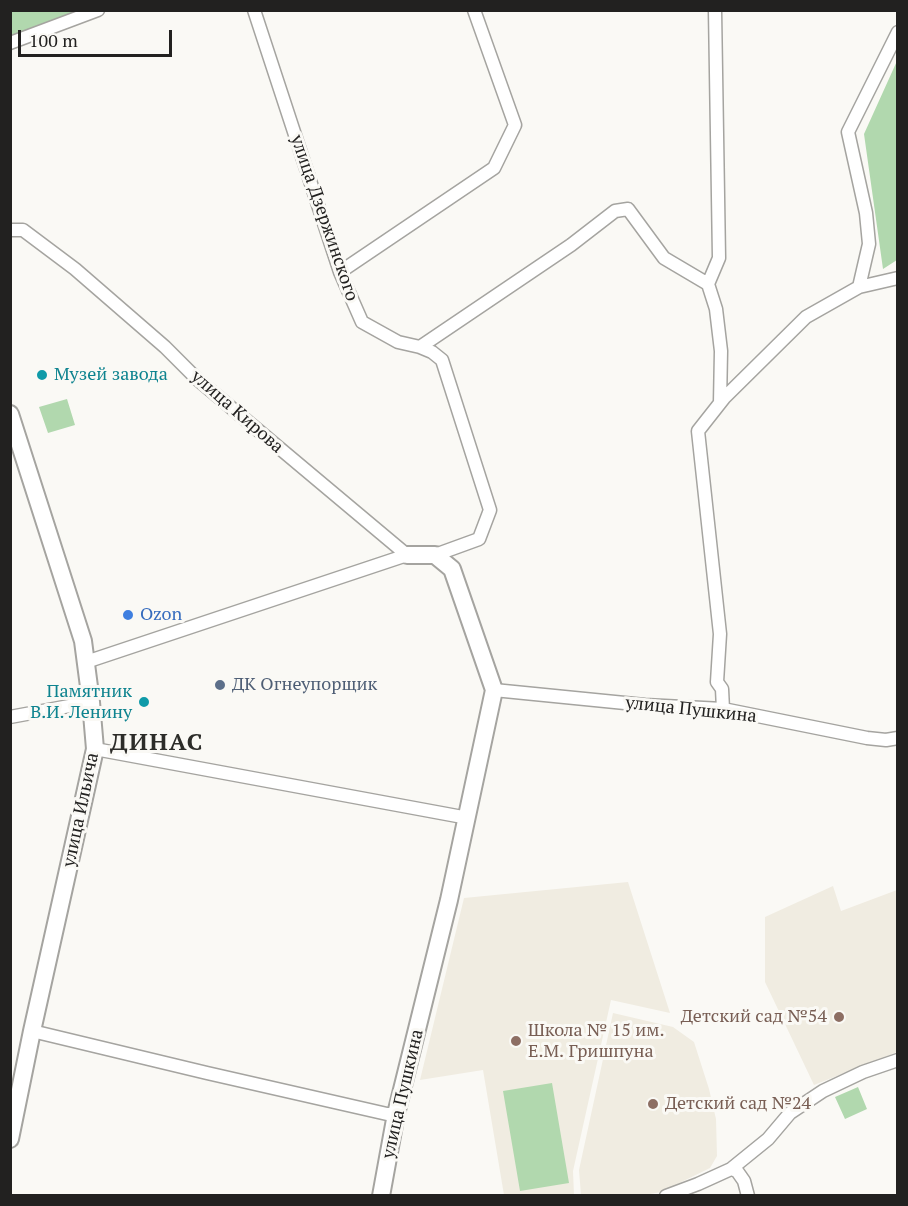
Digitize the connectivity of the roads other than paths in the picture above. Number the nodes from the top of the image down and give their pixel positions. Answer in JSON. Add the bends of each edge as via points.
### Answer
{"nodes":[{"id":1,"x":98,"y":10,"type":"edge"},
{"id":2,"x":254,"y":10,"type":"edge"},
{"id":3,"x":474,"y":10,"type":"edge"},
{"id":4,"x":715,"y":10,"type":"edge"},
{"id":5,"x":897,"y":32,"type":"edge"},
{"id":6,"x":10,"y":43,"type":"edge"},
{"id":7,"x":10,"y":230,"type":"edge"},
{"id":8,"x":340,"y":272,"type":"junction"},
{"id":9,"x":897,"y":278,"type":"edge"},
{"id":10,"x":708,"y":284,"type":"junction"},
{"id":11,"x":859,"y":287,"type":"junction"},
{"id":12,"x":420,"y":347,"type":"junction"},
{"id":13,"x":720,"y":403,"type":"junction"},
{"id":14,"x":10,"y":414,"type":"edge"},
{"id":15,"x":407,"y":555,"type":"junction"},
{"id":16,"x":435,"y":555,"type":"junction"},
{"id":17,"x":86,"y":662,"type":"junction"},
{"id":18,"x":495,"y":690,"type":"junction"},
{"id":19,"x":91,"y":702,"type":"junction"},
{"id":20,"x":723,"y":709,"type":"junction"},
{"id":21,"x":10,"y":717,"type":"edge"},
{"id":22,"x":892,"y":739,"type":"edge"},
{"id":23,"x":94,"y":749,"type":"junction"},
{"id":24,"x":468,"y":818,"type":"junction"},
{"id":25,"x":32,"y":1031,"type":"junction"},
{"id":26,"x":897,"y":1060,"type":"edge"},
{"id":27,"x":396,"y":1114,"type":"junction"},
{"id":28,"x":10,"y":1139,"type":"edge"},
{"id":29,"x":730,"y":1169,"type":"junction"},
{"id":30,"x":385,"y":1194,"type":"edge"},
{"id":31,"x":666,"y":1196,"type":"edge"},
{"id":32,"x":748,"y":1196,"type":"edge"}],
"edges":[{"from":1,"to":6,"type":"street"},
{"from":2,"to":8,"type":"street","name":"улица Дзержинского"},
{"from":3,"to":8,"type":"street","via":[[515,125],[494,168]]},
{"from":4,"to":10,"type":"street","via":[[719,258]]},
{"from":5,"to":11,"type":"street","via":[[848,132],[869,244]]},
{"from":7,"to":15,"type":"street","name":"улица Кирова","via":[[23,230],[75,269],[197,379]]},
{"from":8,"to":12,"type":"street","name":"улица Дзержинского","via":[[362,322],[398,342]]},
{"from":9,"to":11,"type":"street"},
{"from":10,"to":12,"type":"street","via":[[664,258],[628,209],[615,211],[572,245]]},
{"from":10,"to":13,"type":"street","via":[[716,309],[721,351]]},
{"from":11,"to":13,"type":"street","via":[[806,318]]},
{"from":12,"to":16,"type":"street","name":"улица Дзержинского","via":[[442,360],[490,510],[479,539]]},
{"from":13,"to":20,"type":"street","via":[[698,431],[720,634],[717,682],[722,689]]},
{"from":14,"to":17,"type":"street","name":"улица Ильича","via":[[82,636]]},
{"from":15,"to":16,"type":"street"},
{"from":15,"to":17,"type":"street"},
{"from":16,"to":18,"type":"street","via":[[452,569]]},
{"from":17,"to":19,"type":"street","name":"улица Ильича"},
{"from":18,"to":20,"type":"street","name":"улица Пушкина"},
{"from":18,"to":24,"type":"street","name":"улица Пушкина"},
{"from":19,"to":21,"type":"street"},
{"from":19,"to":23,"type":"street","name":"улица Ильича"},
{"from":20,"to":22,"type":"street","name":"улица Пушкина","via":[[867,738]]},
{"from":23,"to":24,"type":"street"},
{"from":23,"to":25,"type":"street","name":"улица Ильича"},
{"from":24,"to":27,"type":"street","name":"улица Пушкина"},
{"from":25,"to":27,"type":"street"},
{"from":25,"to":28,"type":"street","name":"улица Ильича"},
{"from":26,"to":29,"type":"street","via":[[823,1091],[790,1113],[768,1139]]},
{"from":27,"to":30,"type":"street","name":"улица Пушкина"},
{"from":29,"to":31,"type":"street"},
{"from":29,"to":32,"type":"street","via":[[737,1171],[744,1181]]}]}
